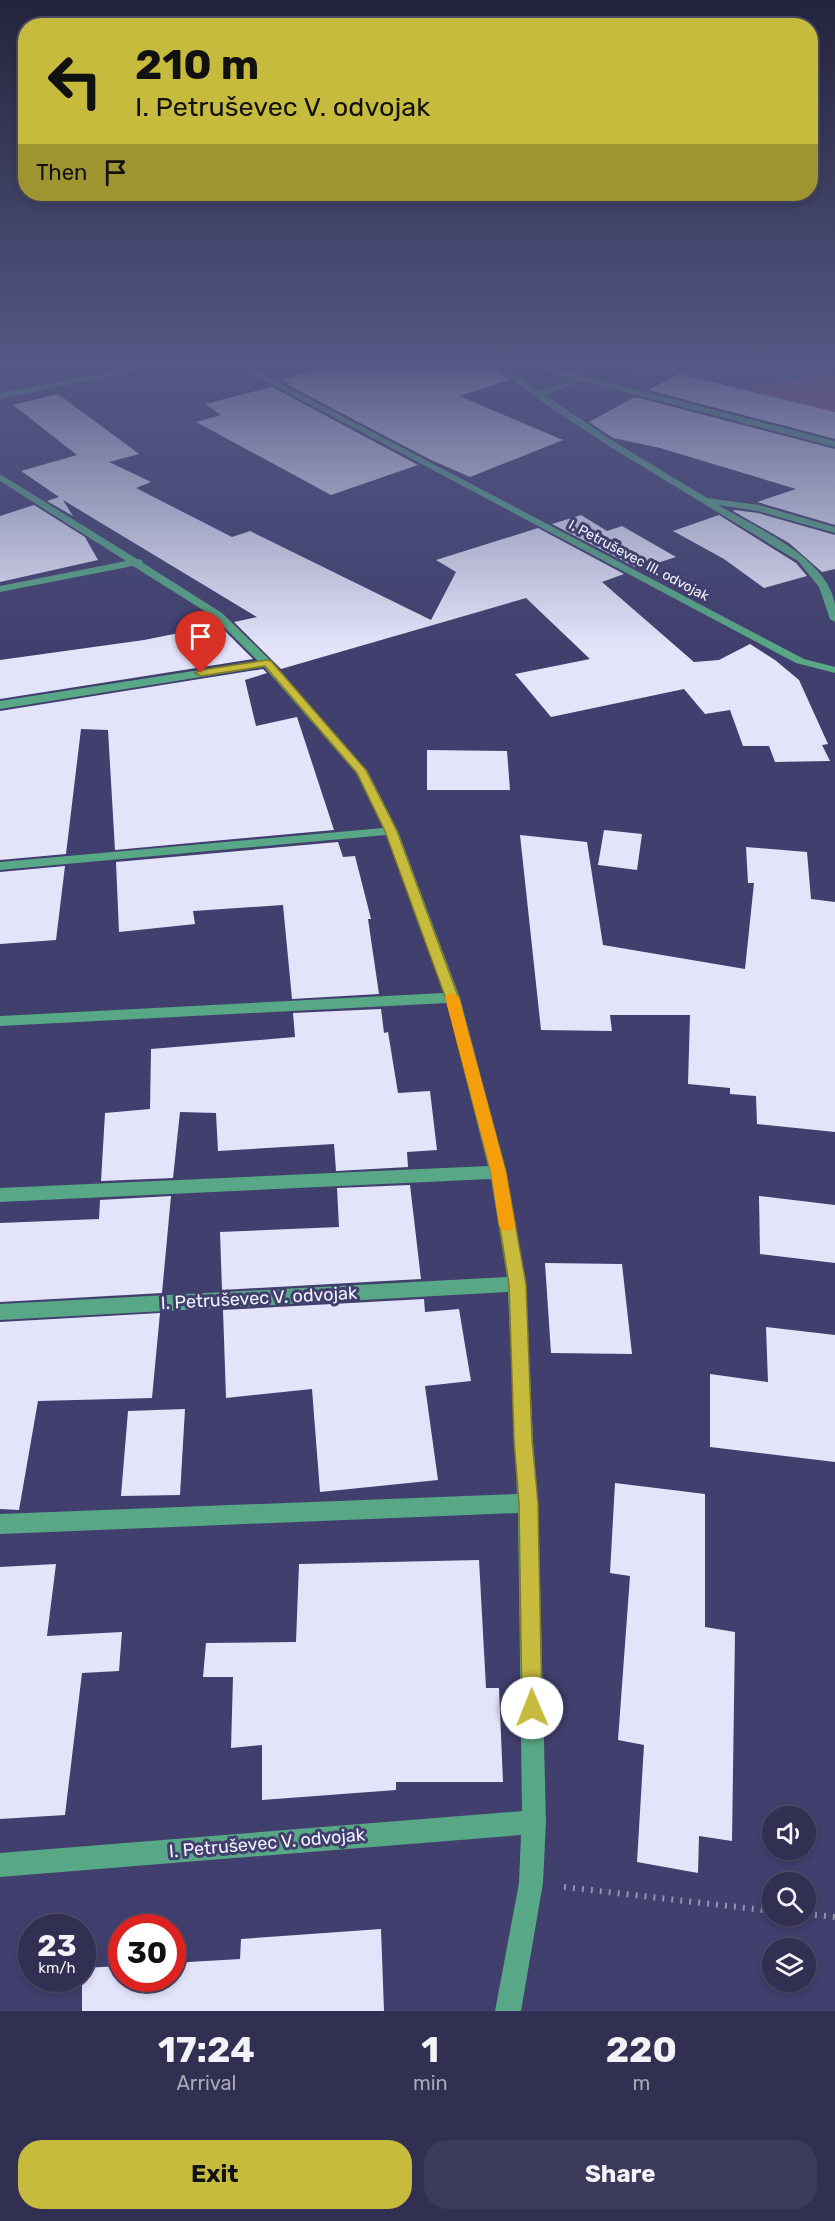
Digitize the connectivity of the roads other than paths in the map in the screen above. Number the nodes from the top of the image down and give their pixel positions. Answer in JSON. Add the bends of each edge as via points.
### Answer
{"nodes":[{"id":1,"x":419,"y":460,"type":"edge"},
{"id":2,"x":640,"y":460,"type":"edge"},
{"id":3,"x":0,"y":477,"type":"edge"},
{"id":4,"x":705,"y":501,"type":"junction"},
{"id":5,"x":835,"y":530,"type":"edge"},
{"id":6,"x":138,"y":562,"type":"junction"},
{"id":7,"x":0,"y":589,"type":"edge"},
{"id":8,"x":835,"y":619,"type":"edge"},
{"id":9,"x":267,"y":663,"type":"junction"},
{"id":10,"x":835,"y":670,"type":"edge"},
{"id":11,"x":0,"y":705,"type":"edge"},
{"id":12,"x":391,"y":831,"type":"junction"},
{"id":13,"x":0,"y":866,"type":"edge"},
{"id":14,"x":453,"y":999,"type":"junction"},
{"id":15,"x":0,"y":1021,"type":"edge"},
{"id":16,"x":498,"y":1172,"type":"junction"},
{"id":17,"x":0,"y":1195,"type":"edge"},
{"id":18,"x":517,"y":1284,"type":"junction"},
{"id":19,"x":0,"y":1312,"type":"edge"},
{"id":20,"x":528,"y":1503,"type":"junction"},
{"id":21,"x":0,"y":1524,"type":"edge"},
{"id":22,"x":534,"y":1821,"type":"junction"},
{"id":23,"x":0,"y":1865,"type":"edge"},
{"id":24,"x":508,"y":2011,"type":"edge"}],
"edges":[{"from":1,"to":10,"type":"street","name":"I. Petruševec III. odvojak","via":[[800,661]]},
{"from":2,"to":4,"type":"street"},
{"from":3,"to":6,"type":"street"},
{"from":4,"to":5,"type":"street","via":[[737,503]]},
{"from":4,"to":8,"type":"street","via":[[802,560],[824,587]]},
{"from":6,"to":7,"type":"street"},
{"from":6,"to":9,"type":"street","via":[[218,615]]},
{"from":9,"to":11,"type":"street"},
{"from":9,"to":12,"type":"street","via":[[362,772]]},
{"from":12,"to":13,"type":"street"},
{"from":12,"to":14,"type":"street"},
{"from":14,"to":15,"type":"street"},
{"from":14,"to":16,"type":"street"},
{"from":16,"to":17,"type":"street"},
{"from":16,"to":18,"type":"street"},
{"from":18,"to":19,"type":"street","name":"I. Petruševec V. odvojak"},
{"from":18,"to":20,"type":"street"},
{"from":20,"to":21,"type":"street"},
{"from":20,"to":22,"type":"street"},
{"from":22,"to":23,"type":"street","name":"I. Petruševec V. odvojak"},
{"from":22,"to":24,"type":"street","via":[[531,1883]]}]}
